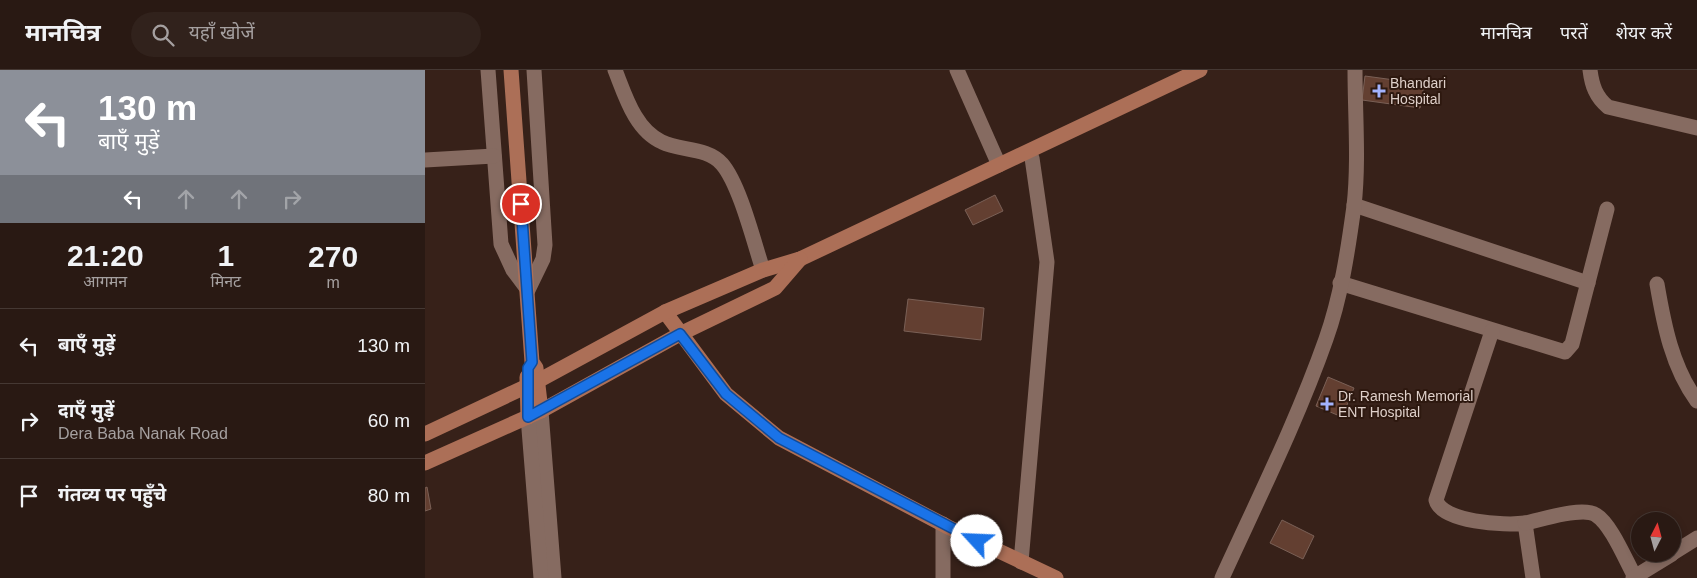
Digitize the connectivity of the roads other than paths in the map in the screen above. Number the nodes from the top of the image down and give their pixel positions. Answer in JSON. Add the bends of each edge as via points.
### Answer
{"nodes":[{"id":1,"x":488,"y":70,"type":"edge"},
{"id":2,"x":511,"y":70,"type":"edge"},
{"id":3,"x":534,"y":70,"type":"edge"},
{"id":4,"x":615,"y":70,"type":"edge"},
{"id":5,"x":957,"y":70,"type":"edge"},
{"id":6,"x":1200,"y":70,"type":"edge"},
{"id":7,"x":1355,"y":70,"type":"edge"},
{"id":8,"x":1591,"y":70,"type":"edge"},
{"id":9,"x":1697,"y":128,"type":"edge"},
{"id":10,"x":494,"y":156,"type":"junction"},
{"id":11,"x":1032,"y":158,"type":"dead end"},
{"id":12,"x":425,"y":160,"type":"edge"},
{"id":13,"x":999,"y":165,"type":"junction"},
{"id":14,"x":1354,"y":205,"type":"junction"},
{"id":15,"x":1607,"y":209,"type":"dead end"},
{"id":16,"x":800,"y":259,"type":"junction"},
{"id":17,"x":763,"y":270,"type":"junction"},
{"id":18,"x":1340,"y":283,"type":"junction"},
{"id":19,"x":1588,"y":283,"type":"junction"},
{"id":20,"x":1657,"y":284,"type":"dead end"},
{"id":21,"x":528,"y":290,"type":"junction"},
{"id":22,"x":665,"y":312,"type":"junction"},
{"id":23,"x":1492,"y":330,"type":"junction"},
{"id":24,"x":680,"y":334,"type":"junction"},
{"id":25,"x":532,"y":384,"type":"junction"},
{"id":26,"x":1697,"y":401,"type":"edge"},
{"id":27,"x":534,"y":414,"type":"junction"},
{"id":28,"x":425,"y":434,"type":"edge"},
{"id":29,"x":425,"y":463,"type":"edge"},
{"id":30,"x":1525,"y":523,"type":"junction"},
{"id":31,"x":943,"y":524,"type":"junction"},
{"id":32,"x":1697,"y":538,"type":"edge"},
{"id":33,"x":1681,"y":548,"type":"edge"},
{"id":34,"x":1021,"y":562,"type":"junction"},
{"id":35,"x":1659,"y":562,"type":"edge"},
{"id":36,"x":541,"y":578,"type":"edge"},
{"id":37,"x":554,"y":578,"type":"edge"},
{"id":38,"x":943,"y":578,"type":"edge"},
{"id":39,"x":1056,"y":578,"type":"edge"},
{"id":40,"x":1223,"y":578,"type":"edge"},
{"id":41,"x":1533,"y":578,"type":"edge"},
{"id":42,"x":1634,"y":578,"type":"edge"}],
"edges":[{"from":1,"to":10,"type":"street"},
{"from":2,"to":21,"type":"main road"},
{"from":3,"to":21,"type":"street","via":[[545,245],[540,266]]},
{"from":4,"to":17,"type":"street","via":[[629,102],[649,134],[662,143],[707,154],[721,164],[734,187]]},
{"from":5,"to":13,"type":"street"},
{"from":6,"to":13,"type":"main road"},
{"from":7,"to":14,"type":"street"},
{"from":8,"to":9,"type":"street","via":[[1599,100],[1609,106]]},
{"from":10,"to":12,"type":"street"},
{"from":10,"to":21,"type":"street","via":[[501,244],[513,270]]},
{"from":11,"to":34,"type":"street","via":[[1047,262]]},
{"from":13,"to":16,"type":"main road"},
{"from":14,"to":18,"type":"street"},
{"from":14,"to":19,"type":"street"},
{"from":15,"to":19,"type":"street"},
{"from":16,"to":17,"type":"main road"},
{"from":16,"to":24,"type":"main road","via":[[775,288]]},
{"from":17,"to":22,"type":"main road"},
{"from":18,"to":23,"type":"street"},
{"from":18,"to":40,"type":"street","via":[[1326,338],[1278,457]]},
{"from":19,"to":23,"type":"street","via":[[1571,344],[1565,352]]},
{"from":20,"to":26,"type":"street","via":[[1665,334]]},
{"from":21,"to":25,"type":"main road","via":[[532,362],[528,368]]},
{"from":22,"to":24,"type":"main road"},
{"from":22,"to":25,"type":"main road"},
{"from":23,"to":30,"type":"street","via":[[1436,500],[1437,506],[1484,523]]},
{"from":24,"to":27,"type":"main road"},
{"from":24,"to":31,"type":"main road","via":[[726,394],[779,438]]},
{"from":25,"to":27,"type":"main road"},
{"from":25,"to":28,"type":"main road"},
{"from":27,"to":29,"type":"main road"},
{"from":27,"to":36,"type":"street"},
{"from":27,"to":37,"type":"street"},
{"from":30,"to":41,"type":"street"},
{"from":30,"to":42,"type":"street","via":[[1579,512],[1596,515],[1606,524]]},
{"from":31,"to":34,"type":"main road"},
{"from":31,"to":38,"type":"street"},
{"from":32,"to":33,"type":"street"},
{"from":34,"to":39,"type":"main road"},
{"from":35,"to":42,"type":"street"}]}
